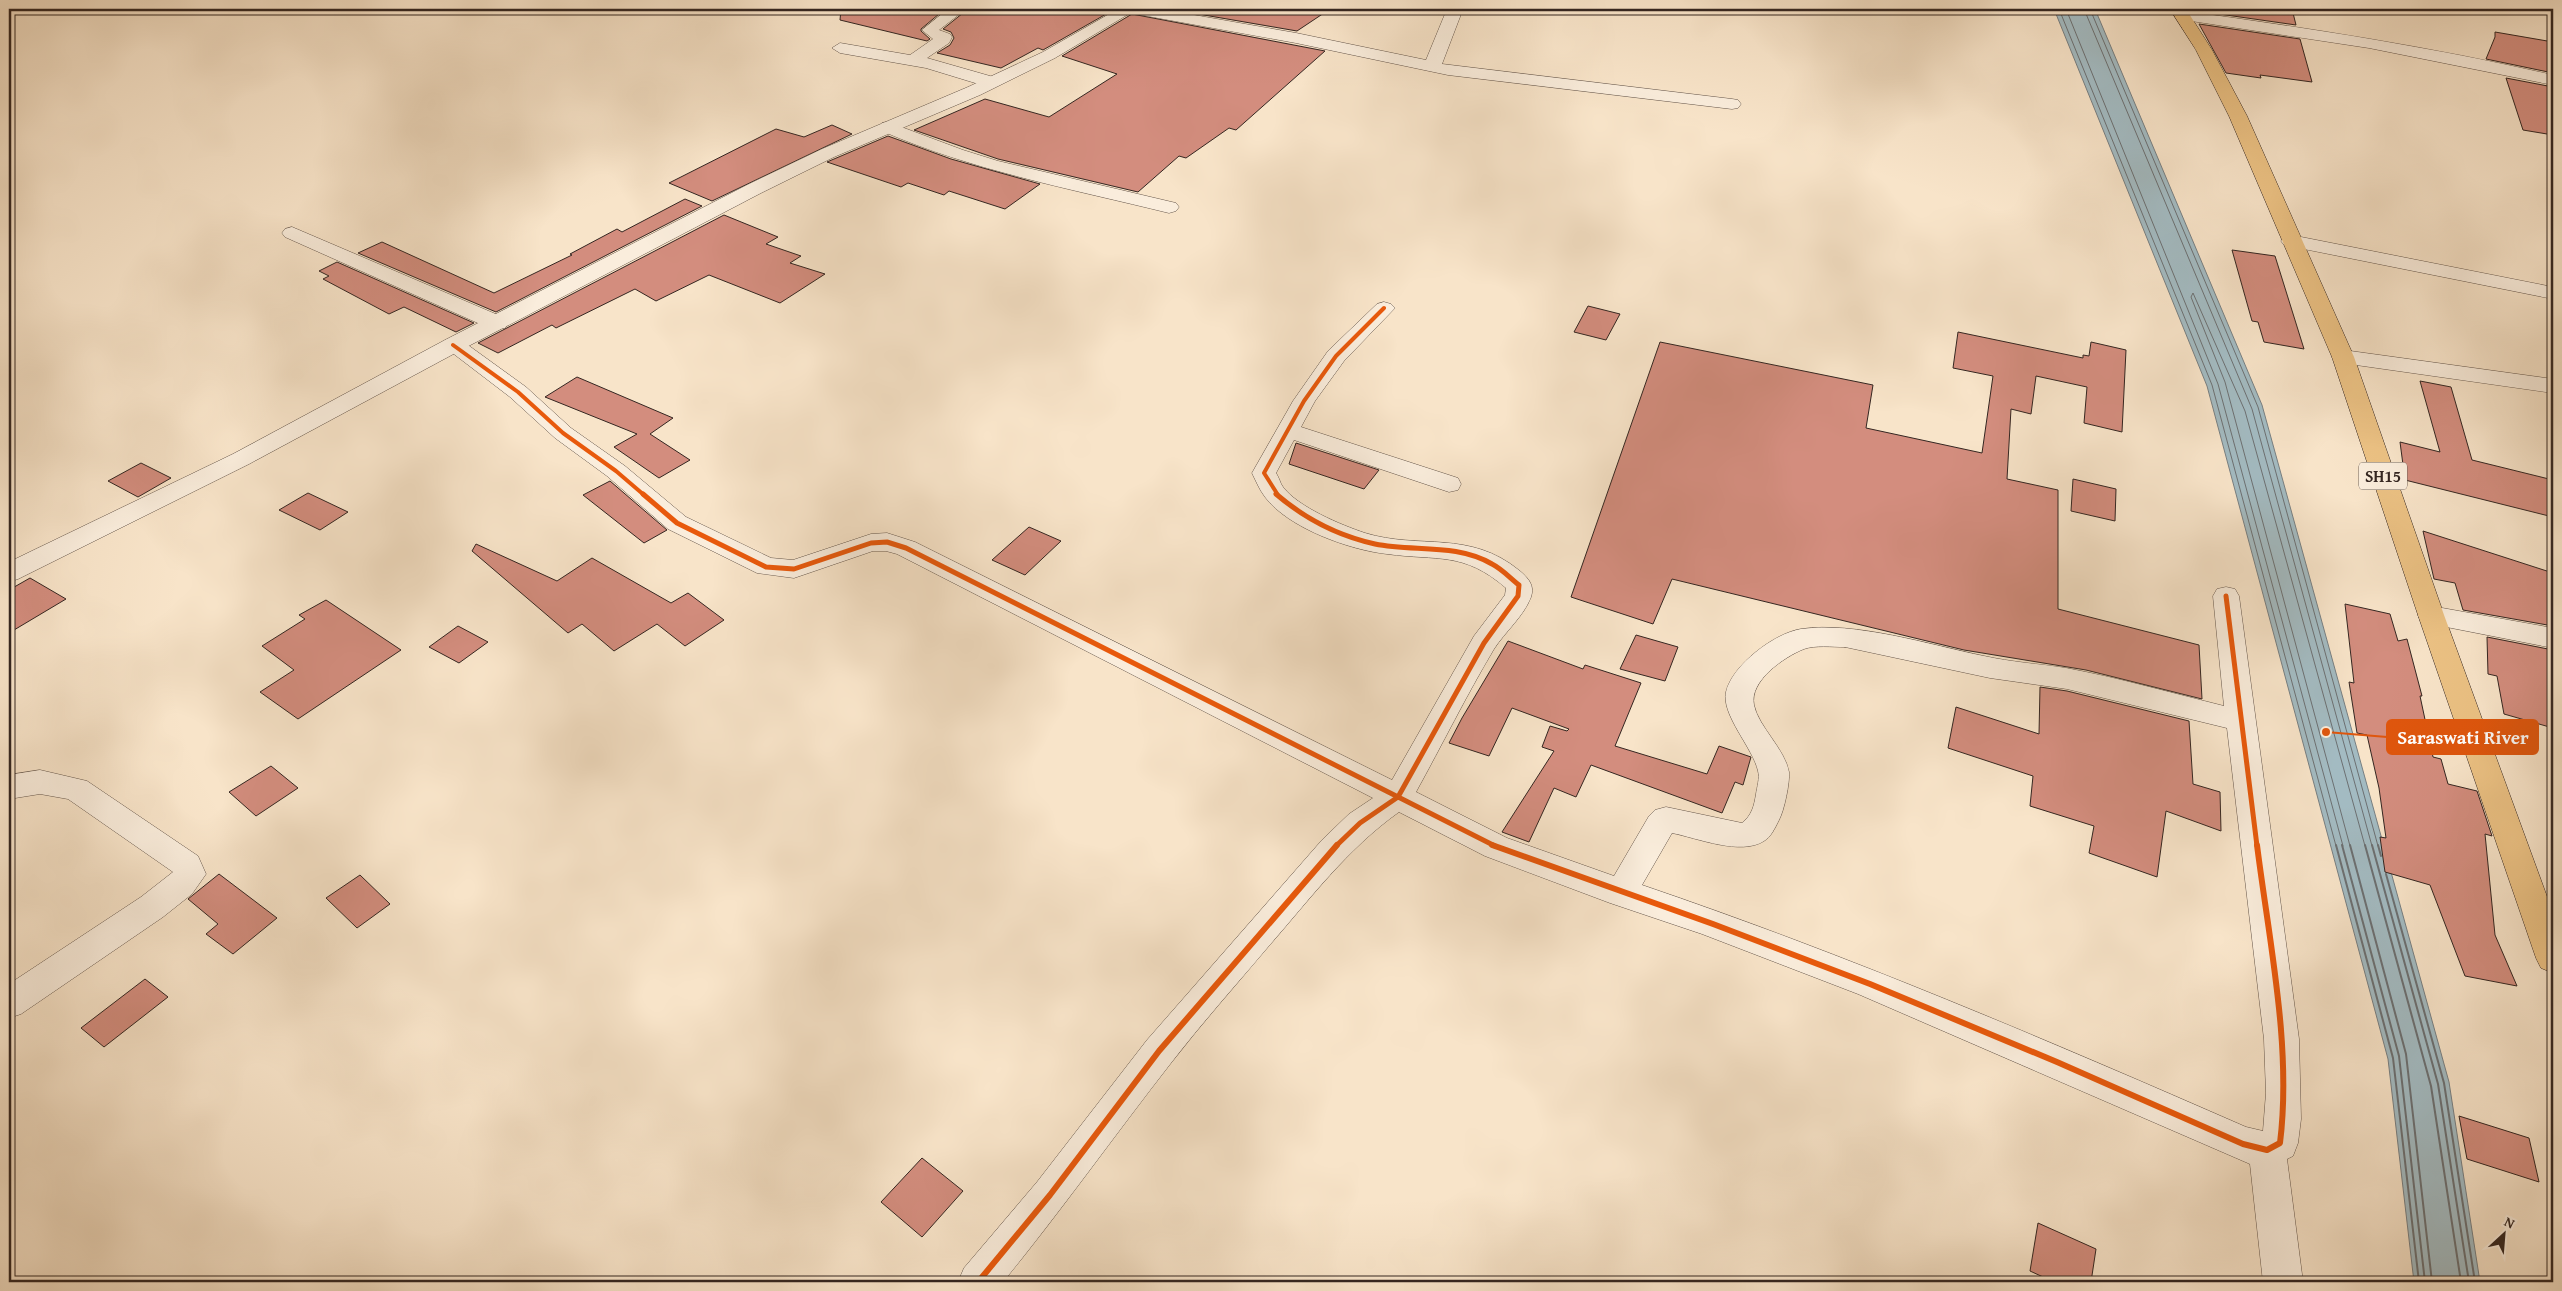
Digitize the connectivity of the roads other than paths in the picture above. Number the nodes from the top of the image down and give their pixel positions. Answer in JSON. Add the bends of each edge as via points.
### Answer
{"nodes":[{"id":1,"x":958,"y":9,"type":"edge"},
{"id":2,"x":1129,"y":9,"type":"edge"},
{"id":3,"x":1136,"y":9,"type":"edge"},
{"id":4,"x":1455,"y":9,"type":"edge"},
{"id":5,"x":2181,"y":12,"type":"edge"},
{"id":6,"x":840,"y":48,"type":"dead end"},
{"id":7,"x":914,"y":60,"type":"junction"},
{"id":8,"x":1432,"y":67,"type":"junction"},
{"id":9,"x":2553,"y":80,"type":"edge"},
{"id":10,"x":991,"y":82,"type":"junction"},
{"id":11,"x":1732,"y":104,"type":"dead end"},
{"id":12,"x":888,"y":127,"type":"junction"},
{"id":13,"x":1169,"y":207,"type":"dead end"},
{"id":14,"x":292,"y":233,"type":"dead end"},
{"id":15,"x":2291,"y":241,"type":"junction"},
{"id":16,"x":2553,"y":293,"type":"edge"},
{"id":17,"x":1384,"y":308,"type":"dead end"},
{"id":18,"x":497,"y":323,"type":"junction"},
{"id":19,"x":453,"y":345,"type":"junction"},
{"id":20,"x":2343,"y":357,"type":"junction"},
{"id":21,"x":2553,"y":386,"type":"edge"},
{"id":22,"x":1287,"y":430,"type":"junction"},
{"id":23,"x":1449,"y":484,"type":"dead end"},
{"id":24,"x":9,"y":573,"type":"edge"},
{"id":25,"x":2226,"y":596,"type":"dead end"},
{"id":26,"x":2431,"y":615,"type":"junction"},
{"id":27,"x":2553,"y":638,"type":"edge"},
{"id":28,"x":2239,"y":720,"type":"junction"},
{"id":29,"x":9,"y":788,"type":"edge"},
{"id":30,"x":1398,"y":797,"type":"junction"},
{"id":31,"x":1622,"y":892,"type":"junction"},
{"id":32,"x":2553,"y":958,"type":"edge"},
{"id":33,"x":9,"y":1003,"type":"edge"},
{"id":34,"x":2267,"y":1150,"type":"junction"},
{"id":35,"x":978,"y":1282,"type":"edge"},
{"id":36,"x":2283,"y":1282,"type":"edge"}],
"edges":[{"from":1,"to":7,"type":"street","via":[[930,30],[944,37],[943,40]]},
{"from":2,"to":10,"type":"street","via":[[1049,55]]},
{"from":3,"to":8,"type":"street"},
{"from":4,"to":8,"type":"street"},
{"from":5,"to":9,"type":"street","via":[[2467,59]]},
{"from":5,"to":15,"type":"main road","number":"SH15","via":[[2238,116]]},
{"from":6,"to":7,"type":"street"},
{"from":7,"to":10,"type":"street"},
{"from":8,"to":11,"type":"street"},
{"from":10,"to":12,"type":"street"},
{"from":12,"to":13,"type":"street","via":[[926,145],[993,167]]},
{"from":12,"to":18,"type":"street","via":[[754,189]]},
{"from":14,"to":18,"type":"street"},
{"from":15,"to":16,"type":"street"},
{"from":15,"to":20,"type":"main road","number":"SH15"},
{"from":17,"to":22,"type":"street","via":[[1336,356]]},
{"from":18,"to":19,"type":"street"},
{"from":19,"to":24,"type":"street","via":[[241,459]]},
{"from":19,"to":30,"type":"street","via":[[518,392],[562,432],[629,481],[677,523],[766,567],[794,569],[871,542],[887,542],[906,548]]},
{"from":20,"to":21,"type":"street"},
{"from":20,"to":26,"type":"main road","number":"SH15"},
{"from":22,"to":23,"type":"street"},
{"from":22,"to":30,"type":"street","via":[[1264,473],[1274,492],[1305,516],[1354,538],[1386,546],[1460,552],[1483,559],[1519,585],[1518,596],[1484,643]]},
{"from":25,"to":28,"type":"street"},
{"from":26,"to":27,"type":"street"},
{"from":26,"to":32,"type":"main road","number":"SH15"},
{"from":28,"to":31,"type":"street","via":[[2067,679],[1990,668],[1845,637],[1801,639],[1774,652],[1748,678],[1740,692],[1740,706],[1774,774],[1768,812],[1759,827],[1742,836],[1666,819],[1660,824]]},
{"from":28,"to":34,"type":"street","via":[[2280,1035],[2284,1120],[2280,1143]]},
{"from":29,"to":33,"type":"street","via":[[40,782],[76,789],[187,865],[190,874],[152,907]]},
{"from":30,"to":31,"type":"street","via":[[1496,847]]},
{"from":30,"to":35,"type":"street","via":[[1360,823],[1333,849],[1247,948],[1159,1051],[1050,1195]]},
{"from":31,"to":34,"type":"street","via":[[1789,953],[2039,1053],[2243,1144]]},
{"from":34,"to":36,"type":"street"}]}
